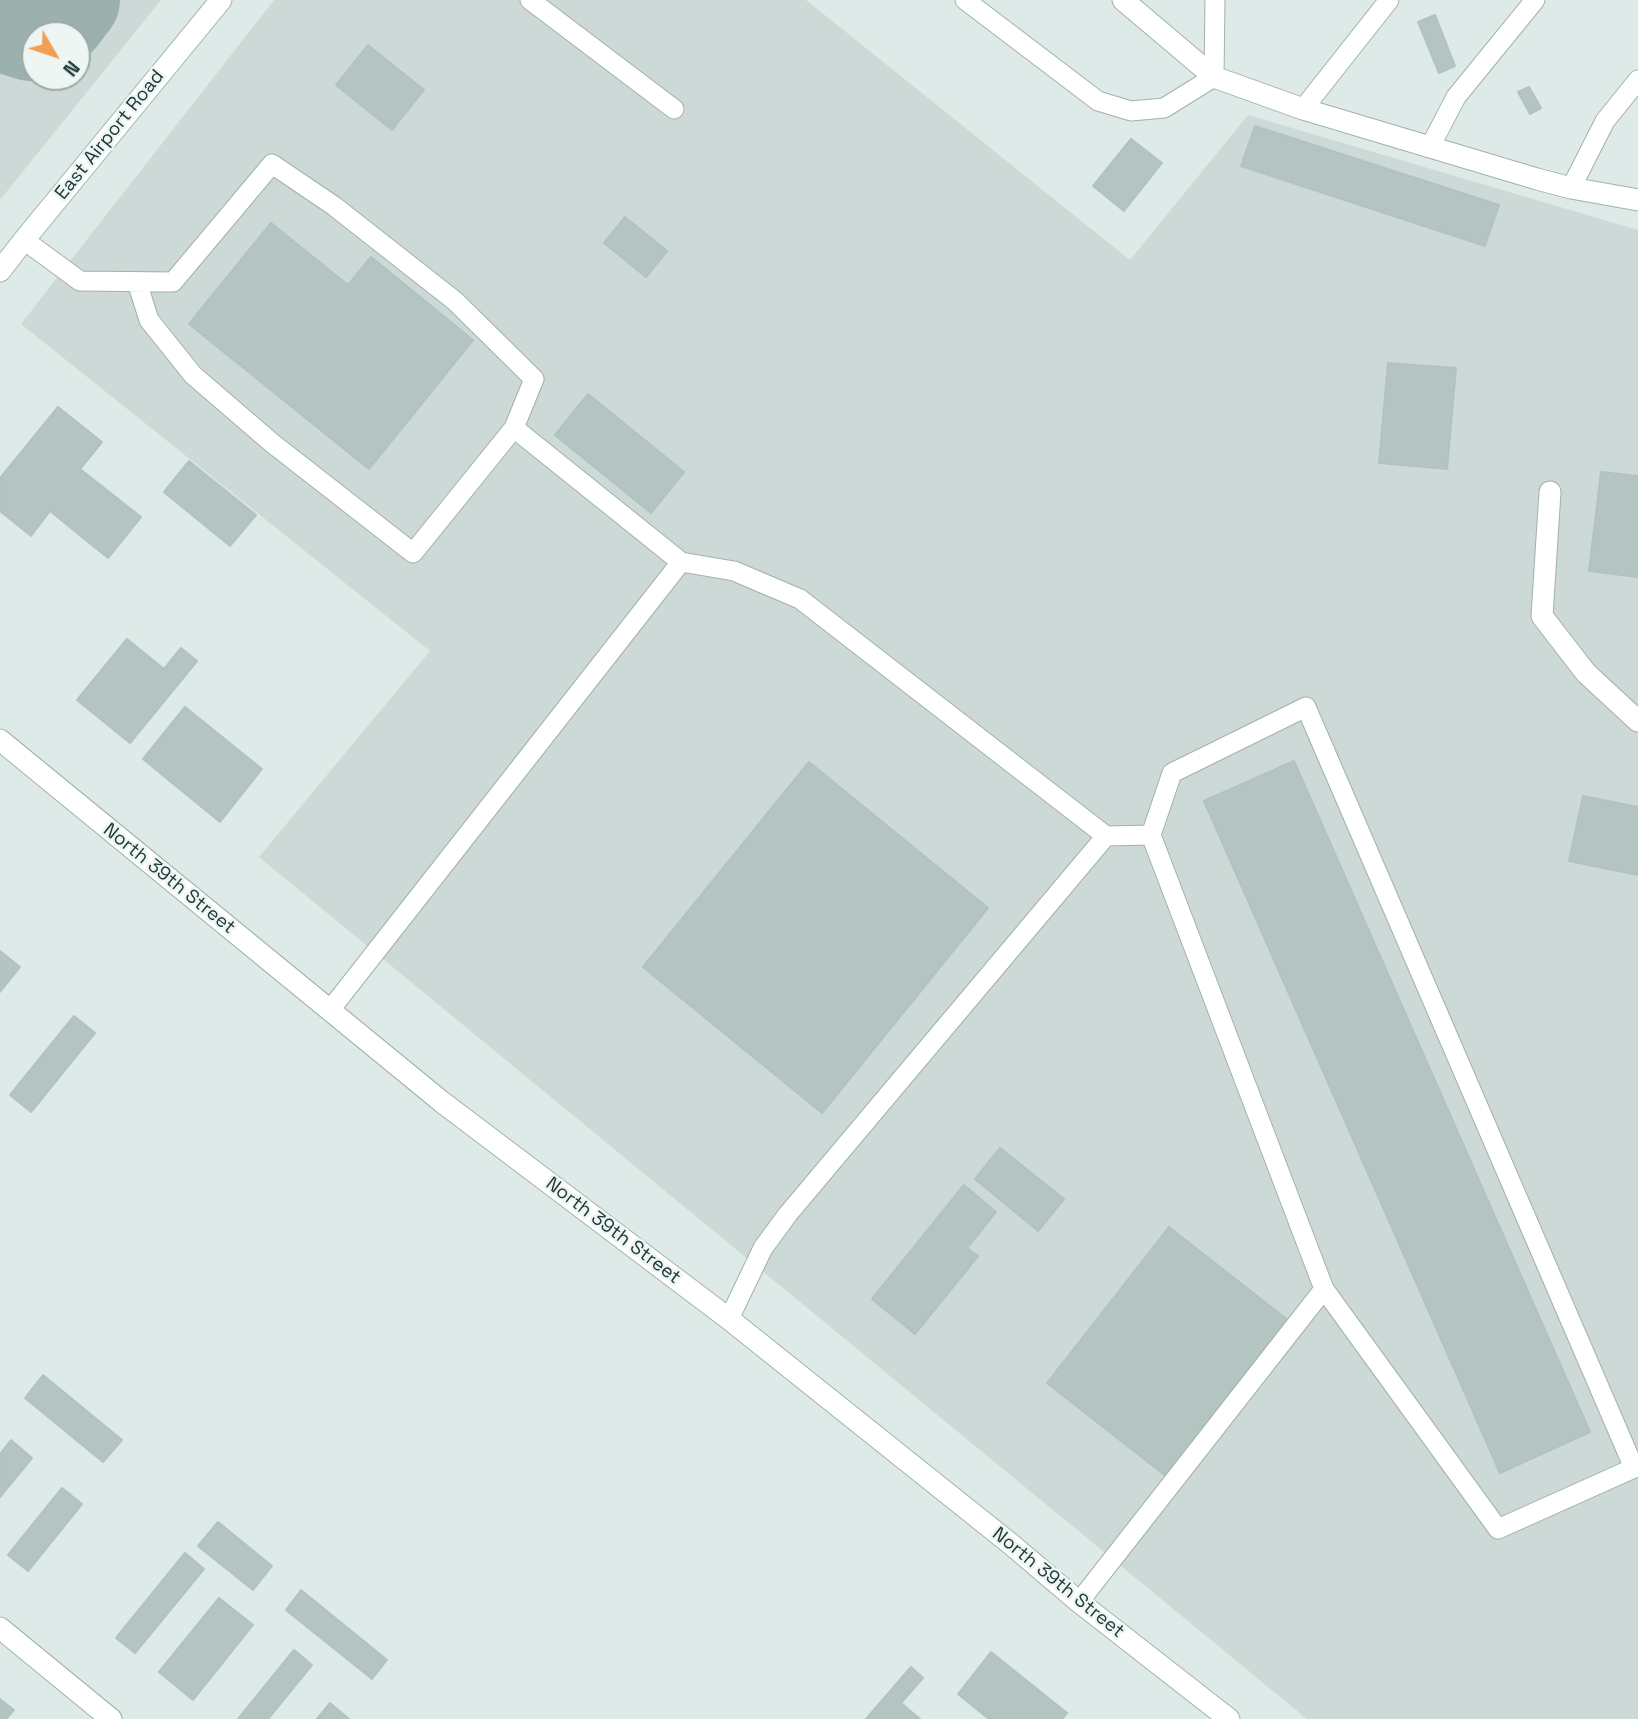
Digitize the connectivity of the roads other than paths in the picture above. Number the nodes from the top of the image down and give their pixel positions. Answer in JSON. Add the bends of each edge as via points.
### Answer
{"nodes":[{"id":1,"x":221,"y":0,"type":"edge"},
{"id":2,"x":530,"y":0,"type":"edge"},
{"id":3,"x":965,"y":0,"type":"edge"},
{"id":4,"x":1123,"y":0,"type":"edge"},
{"id":5,"x":1215,"y":0,"type":"edge"},
{"id":6,"x":1389,"y":0,"type":"edge"},
{"id":7,"x":1535,"y":0,"type":"edge"},
{"id":8,"x":1214,"y":76,"type":"junction"},
{"id":9,"x":1638,"y":80,"type":"edge"},
{"id":10,"x":674,"y":108,"type":"dead end"},
{"id":11,"x":1303,"y":109,"type":"junction"},
{"id":12,"x":1430,"y":147,"type":"junction"},
{"id":13,"x":1571,"y":188,"type":"junction"},
{"id":14,"x":1638,"y":200,"type":"edge"},
{"id":15,"x":24,"y":240,"type":"junction"},
{"id":16,"x":0,"y":271,"type":"edge"},
{"id":17,"x":137,"y":282,"type":"junction"},
{"id":18,"x":514,"y":428,"type":"junction"},
{"id":19,"x":1550,"y":492,"type":"dead end"},
{"id":20,"x":681,"y":562,"type":"junction"},
{"id":21,"x":1638,"y":721,"type":"edge"},
{"id":22,"x":0,"y":740,"type":"edge"},
{"id":23,"x":1151,"y":835,"type":"junction"},
{"id":24,"x":1106,"y":836,"type":"junction"},
{"id":25,"x":330,"y":1010,"type":"junction"},
{"id":26,"x":1324,"y":1289,"type":"junction"},
{"id":27,"x":729,"y":1319,"type":"junction"},
{"id":28,"x":1079,"y":1602,"type":"junction"},
{"id":29,"x":0,"y":1628,"type":"edge"},
{"id":30,"x":111,"y":1719,"type":"edge"},
{"id":31,"x":1230,"y":1719,"type":"edge"}],
"edges":[{"from":1,"to":15,"type":"street","name":"East Airport Road"},
{"from":2,"to":10,"type":"lane"},
{"from":3,"to":8,"type":"lane","via":[[1098,101],[1130,111],[1164,108]]},
{"from":4,"to":8,"type":"street"},
{"from":5,"to":8,"type":"lane"},
{"from":6,"to":11,"type":"lane"},
{"from":7,"to":12,"type":"lane","via":[[1456,97]]},
{"from":8,"to":11,"type":"street"},
{"from":9,"to":13,"type":"lane","via":[[1605,121]]},
{"from":11,"to":12,"type":"street"},
{"from":12,"to":13,"type":"street"},
{"from":13,"to":14,"type":"street"},
{"from":15,"to":16,"type":"street","name":"East Airport Road"},
{"from":15,"to":17,"type":"lane","via":[[80,281]]},
{"from":17,"to":18,"type":"lane","via":[[149,320],[192,374],[413,553]]},
{"from":17,"to":18,"type":"lane","via":[[173,282],[272,164],[334,206],[455,301],[534,379]]},
{"from":18,"to":20,"type":"lane"},
{"from":19,"to":21,"type":"street","via":[[1542,616],[1586,673]]},
{"from":20,"to":24,"type":"lane","via":[[734,571],[800,598]]},
{"from":20,"to":25,"type":"lane"},
{"from":22,"to":25,"type":"street","name":"North 39th Street"},
{"from":23,"to":24,"type":"lane"},
{"from":23,"to":26,"type":"lane"},
{"from":23,"to":26,"type":"lane","via":[[1172,774],[1306,707],[1634,1468],[1499,1529]]},
{"from":24,"to":27,"type":"lane","via":[[788,1214],[763,1248]]},
{"from":25,"to":27,"type":"street","name":"North 39th Street","via":[[442,1102]]},
{"from":26,"to":28,"type":"lane"},
{"from":27,"to":28,"type":"street","name":"North 39th Street"},
{"from":28,"to":31,"type":"street","name":"North 39th Street"},
{"from":29,"to":30,"type":"street"}]}
